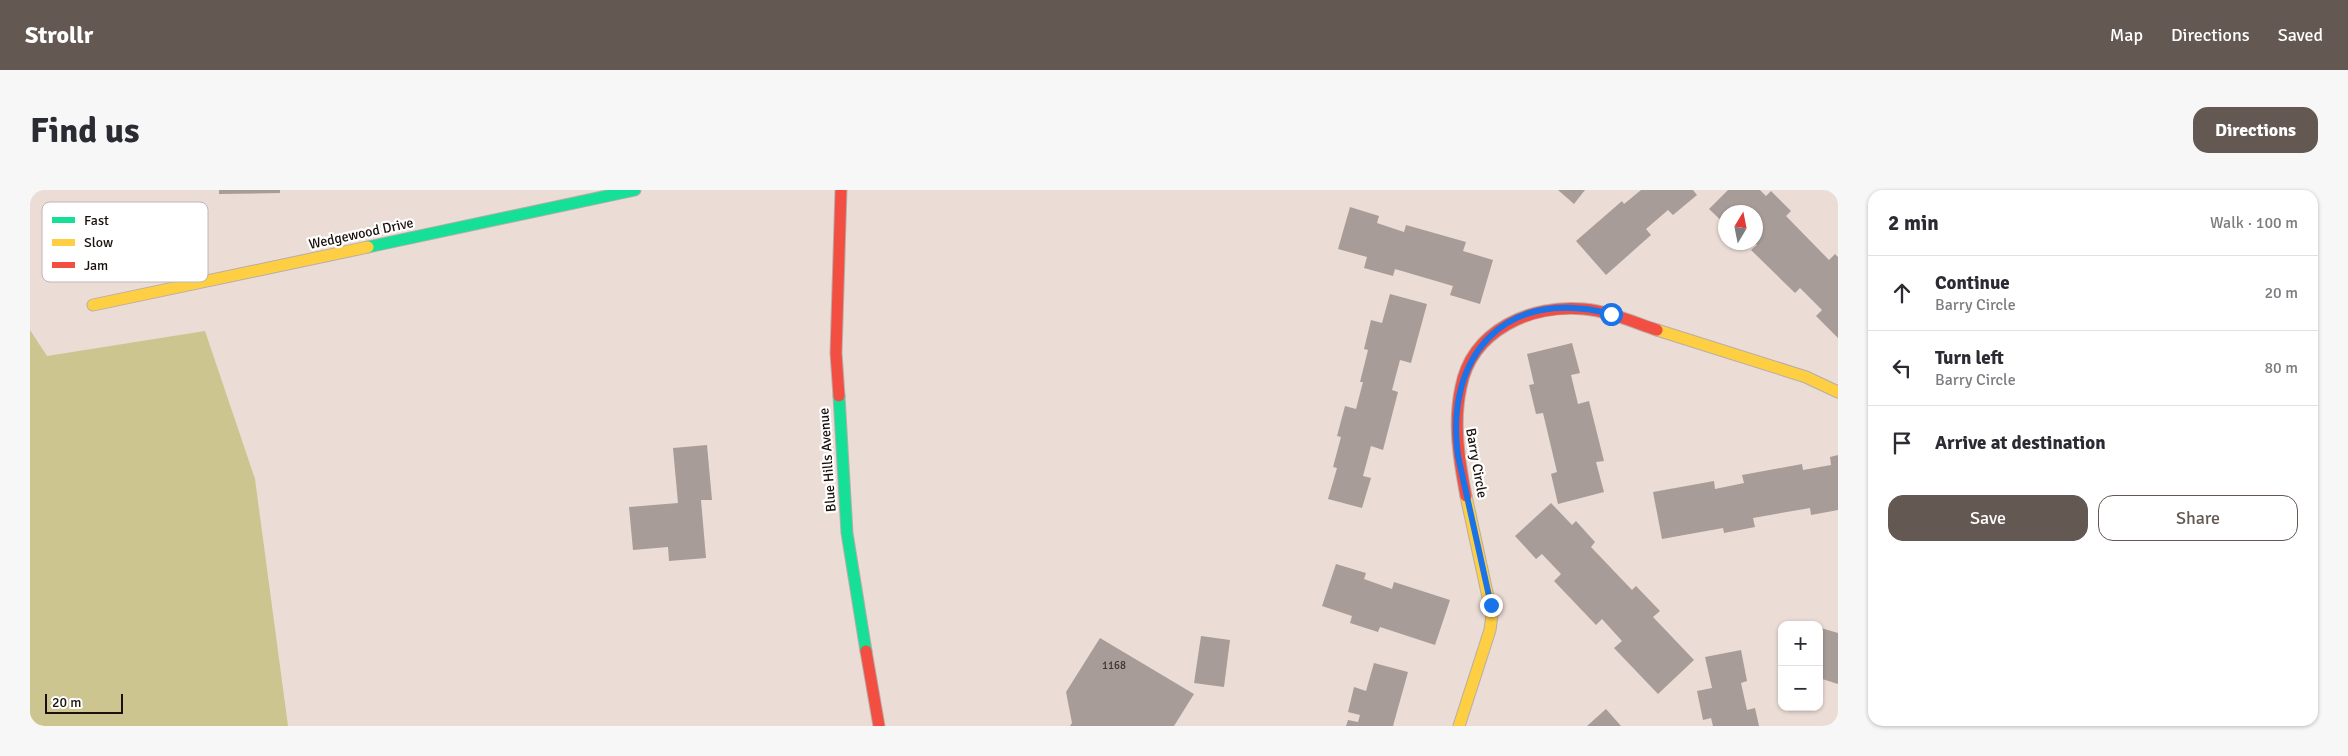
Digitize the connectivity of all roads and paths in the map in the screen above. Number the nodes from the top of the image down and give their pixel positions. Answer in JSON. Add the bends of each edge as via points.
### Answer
{"nodes":[{"id":1,"x":635,"y":190,"type":"edge"},
{"id":2,"x":841,"y":190,"type":"edge"},
{"id":3,"x":208,"y":281,"type":"edge"},
{"id":4,"x":201,"y":282,"type":"edge"},
{"id":5,"x":93,"y":305,"type":"dead end"},
{"id":6,"x":1838,"y":392,"type":"edge"},
{"id":7,"x":879,"y":726,"type":"edge"},
{"id":8,"x":1459,"y":726,"type":"edge"}],
"edges":[{"from":1,"to":3,"type":"street","name":"Wedgewood Drive"},
{"from":2,"to":7,"type":"street","name":"Blue Hills Avenue","via":[[836,353],[846,523]]},
{"from":4,"to":5,"type":"street","name":"Wedgewood Drive"},
{"from":6,"to":8,"type":"street","name":"Barry Circle","via":[[1806,377],[1584,308],[1537,310],[1495,331],[1473,356],[1455,414],[1458,456],[1492,615]]}]}
